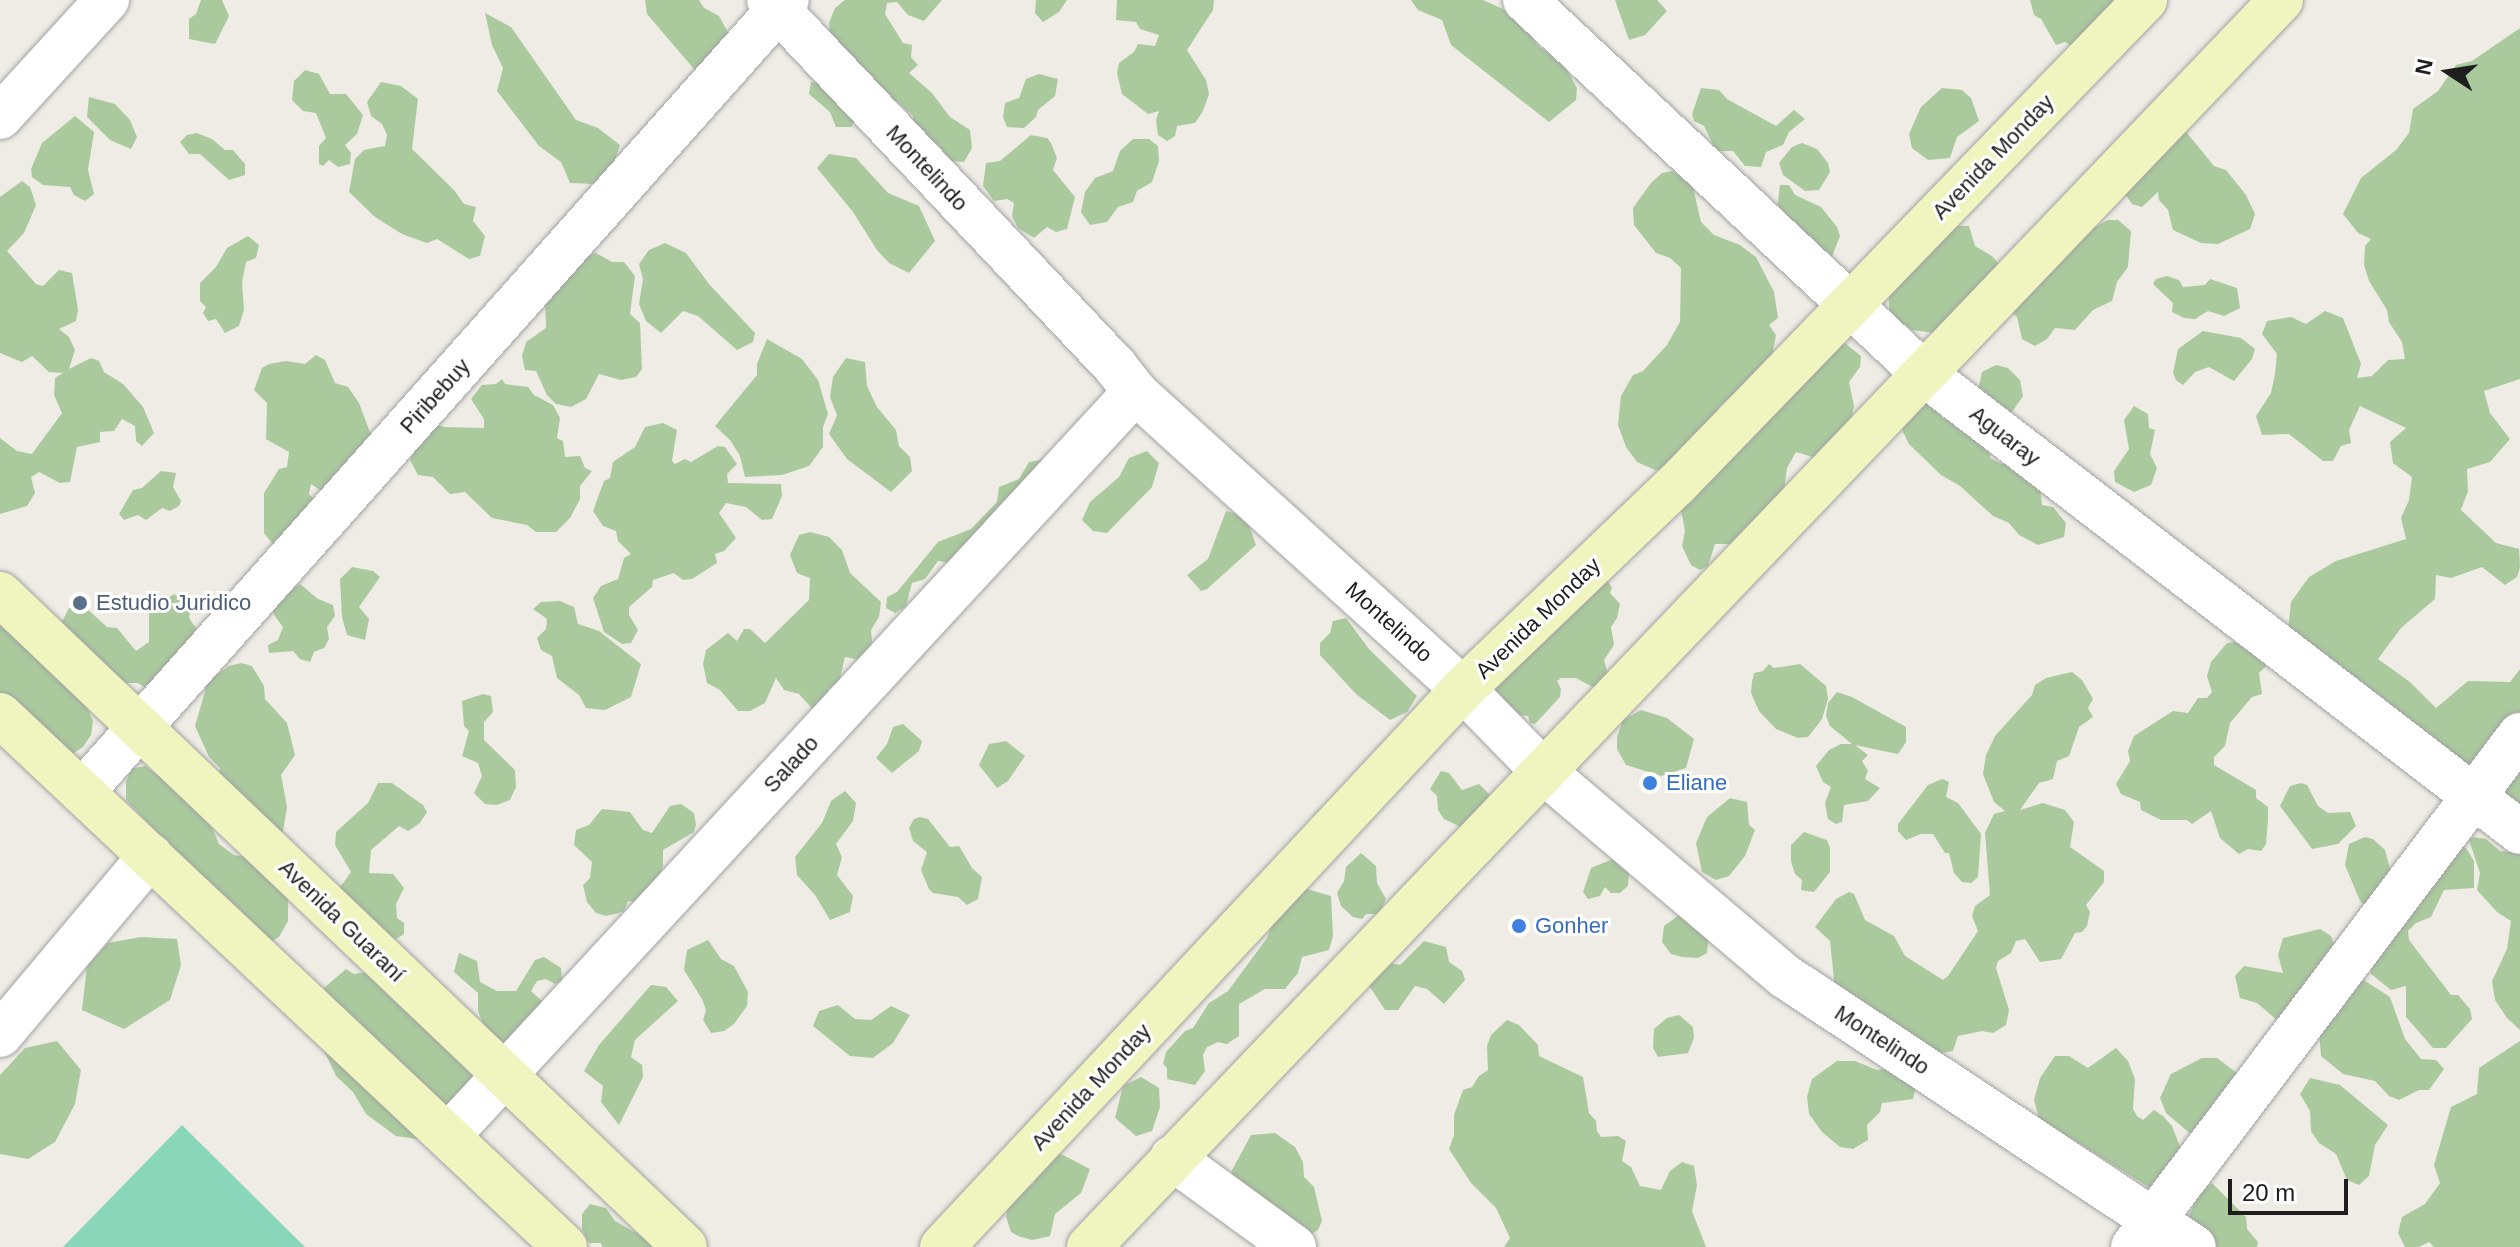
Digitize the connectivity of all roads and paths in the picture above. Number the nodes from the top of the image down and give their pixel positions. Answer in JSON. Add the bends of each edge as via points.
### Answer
{"nodes":[{"id":1,"x":107,"y":0,"type":"edge"},
{"id":2,"x":1525,"y":0,"type":"edge"},
{"id":3,"x":2145,"y":0,"type":"edge"},
{"id":4,"x":2281,"y":0,"type":"edge"},
{"id":5,"x":778,"y":3,"type":"edge"},
{"id":6,"x":0,"y":117,"type":"edge"},
{"id":7,"x":1849,"y":306,"type":"junction"},
{"id":8,"x":1923,"y":373,"type":"junction"},
{"id":9,"x":1135,"y":392,"type":"junction"},
{"id":10,"x":0,"y":594,"type":"edge"},
{"id":11,"x":1463,"y":689,"type":"junction"},
{"id":12,"x":0,"y":715,"type":"edge"},
{"id":13,"x":141,"y":729,"type":"junction"},
{"id":14,"x":2520,"y":735,"type":"edge"},
{"id":15,"x":1544,"y":772,"type":"junction"},
{"id":16,"x":82,"y":792,"type":"junction"},
{"id":17,"x":2474,"y":797,"type":"junction"},
{"id":18,"x":2520,"y":832,"type":"edge"},
{"id":19,"x":150,"y":856,"type":"junction"},
{"id":20,"x":0,"y":1035,"type":"edge"},
{"id":21,"x":504,"y":1075,"type":"junction"},
{"id":22,"x":448,"y":1136,"type":"junction"},
{"id":23,"x":1172,"y":1158,"type":"junction"},
{"id":24,"x":2143,"y":1233,"type":"edge"},
{"id":25,"x":565,"y":1247,"type":"edge"},
{"id":26,"x":685,"y":1247,"type":"edge"},
{"id":27,"x":942,"y":1247,"type":"edge"},
{"id":28,"x":1089,"y":1247,"type":"edge"},
{"id":29,"x":1294,"y":1247,"type":"edge"},
{"id":30,"x":2194,"y":1247,"type":"edge"}],
"edges":[{"from":1,"to":6,"type":"street"},
{"from":2,"to":7,"type":"street","name":"Aguaray"},
{"from":3,"to":7,"type":"main road","name":"Avenida Monday"},
{"from":4,"to":8,"type":"main road"},
{"from":5,"to":9,"type":"street","name":"Montelindo"},
{"from":5,"to":13,"type":"street","name":"Piribebuy"},
{"from":7,"to":8,"type":"street","name":"Aguaray"},
{"from":7,"to":11,"type":"main road","name":"Avenida Monday","via":[[1676,485]]},
{"from":8,"to":15,"type":"main road"},
{"from":8,"to":17,"type":"street","name":"Aguaray"},
{"from":9,"to":11,"type":"street","name":"Montelindo"},
{"from":9,"to":21,"type":"street","name":"Salado"},
{"from":10,"to":13,"type":"main road","name":"Avenida Guaraní"},
{"from":11,"to":15,"type":"street","name":"Montelindo"},
{"from":11,"to":27,"type":"main road","name":"Avenida Monday"},
{"from":12,"to":16,"type":"main road"},
{"from":13,"to":16,"type":"street","name":"Piribebuy"},
{"from":13,"to":21,"type":"main road","name":"Avenida Guaraní"},
{"from":14,"to":17,"type":"street"},
{"from":15,"to":23,"type":"main road"},
{"from":15,"to":24,"type":"street","name":"Montelindo","via":[[1786,977]]},
{"from":16,"to":19,"type":"main road"},
{"from":17,"to":18,"type":"street","name":"Aguaray"},
{"from":17,"to":24,"type":"street"},
{"from":19,"to":20,"type":"street"},
{"from":19,"to":22,"type":"main road"},
{"from":21,"to":22,"type":"street","name":"Salado"},
{"from":21,"to":26,"type":"main road","name":"Avenida Guaraní"},
{"from":22,"to":25,"type":"main road"},
{"from":23,"to":28,"type":"main road"},
{"from":23,"to":29,"type":"street"},
{"from":24,"to":30,"type":"street","name":"Montelindo"}]}
